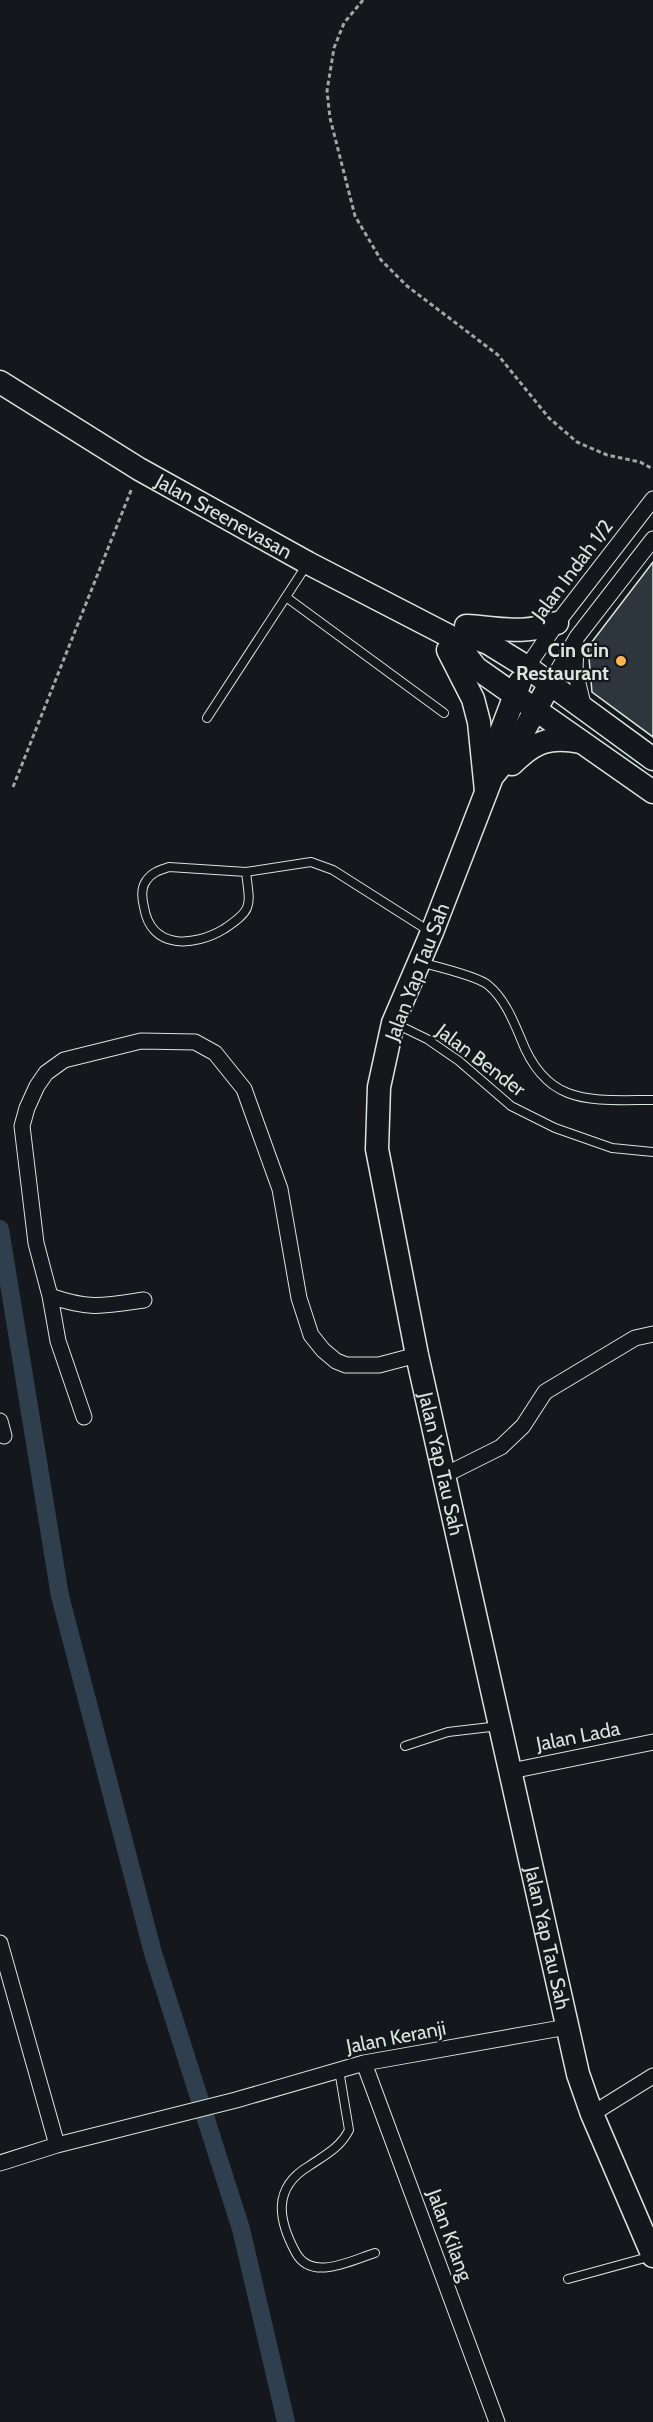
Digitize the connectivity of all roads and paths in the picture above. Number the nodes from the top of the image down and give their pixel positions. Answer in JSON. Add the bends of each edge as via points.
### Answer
{"nodes":[{"id":1,"x":363,"y":0,"type":"edge"},
{"id":2,"x":0,"y":382,"type":"edge"},
{"id":3,"x":139,"y":469,"type":"junction"},
{"id":4,"x":653,"y":469,"type":"edge"},
{"id":5,"x":653,"y":499,"type":"edge"},
{"id":6,"x":653,"y":539,"type":"edge"},
{"id":7,"x":308,"y":563,"type":"junction"},
{"id":8,"x":286,"y":597,"type":"junction"},
{"id":9,"x":557,"y":623,"type":"junction"},
{"id":10,"x":425,"y":624,"type":"junction"},
{"id":11,"x":577,"y":637,"type":"junction"},
{"id":12,"x":453,"y":638,"type":"junction"},
{"id":13,"x":527,"y":667,"type":"junction"},
{"id":14,"x":550,"y":684,"type":"junction"},
{"id":15,"x":514,"y":695,"type":"junction"},
{"id":16,"x":584,"y":708,"type":"junction"},
{"id":17,"x":537,"y":711,"type":"junction"},
{"id":18,"x":444,"y":713,"type":"dead end"},
{"id":19,"x":207,"y":718,"type":"dead end"},
{"id":20,"x":586,"y":743,"type":"junction"},
{"id":21,"x":653,"y":759,"type":"edge"},
{"id":22,"x":489,"y":784,"type":"junction"},
{"id":23,"x":13,"y":787,"type":"dead end"},
{"id":24,"x":653,"y":792,"type":"edge"},
{"id":25,"x":246,"y":872,"type":"junction"},
{"id":26,"x":432,"y":932,"type":"junction"},
{"id":27,"x":418,"y":961,"type":"junction"},
{"id":28,"x":393,"y":1023,"type":"junction"},
{"id":29,"x":653,"y":1100,"type":"edge"},
{"id":30,"x":653,"y":1152,"type":"edge"},
{"id":31,"x":50,"y":1296,"type":"junction"},
{"id":32,"x":144,"y":1300,"type":"dead end"},
{"id":33,"x":653,"y":1334,"type":"edge"},
{"id":34,"x":417,"y":1355,"type":"junction"},
{"id":35,"x":84,"y":1417,"type":"dead end"},
{"id":36,"x":445,"y":1475,"type":"junction"},
{"id":37,"x":500,"y":1726,"type":"junction"},
{"id":38,"x":653,"y":1742,"type":"edge"},
{"id":39,"x":405,"y":1746,"type":"dead end"},
{"id":40,"x":511,"y":1771,"type":"junction"},
{"id":41,"x":0,"y":1943,"type":"edge"},
{"id":42,"x":567,"y":2028,"type":"junction"},
{"id":43,"x":364,"y":2063,"type":"junction"},
{"id":44,"x":339,"y":2070,"type":"junction"},
{"id":45,"x":653,"y":2076,"type":"edge"},
{"id":46,"x":591,"y":2114,"type":"junction"},
{"id":47,"x":57,"y":2145,"type":"junction"},
{"id":48,"x":0,"y":2163,"type":"edge"},
{"id":49,"x":375,"y":2253,"type":"dead end"},
{"id":50,"x":653,"y":2256,"type":"edge"},
{"id":51,"x":568,"y":2278,"type":"dead end"},
{"id":52,"x":497,"y":2422,"type":"edge"}],
"edges":[{"from":1,"to":4,"type":"path","via":[[344,23],[333,48],[327,91],[355,216],[381,260],[407,286],[498,355],[549,418],[577,442]]},
{"from":2,"to":3,"type":"street","name":"Jalan Sreenevasan"},
{"from":3,"to":7,"type":"street","name":"Jalan Sreenevasan"},
{"from":3,"to":23,"type":"path"},
{"from":5,"to":9,"type":"street","name":"Jalan Indah 1/2"},
{"from":6,"to":11,"type":"street"},
{"from":7,"to":8,"type":"lane"},
{"from":7,"to":10,"type":"street","name":"Jalan Sreenevasan"},
{"from":8,"to":18,"type":"lane"},
{"from":8,"to":19,"type":"lane"},
{"from":9,"to":10,"type":"street","via":[[519,632]]},
{"from":9,"to":13,"type":"street","name":"Jalan Indah 1/2"},
{"from":10,"to":12,"type":"street","name":"Jalan Sreenevasan"},
{"from":10,"to":22,"type":"street","via":[[447,648],[473,699]]},
{"from":11,"to":14,"type":"street"},
{"from":11,"to":16,"type":"street","via":[[574,671]]},
{"from":12,"to":13,"type":"street","via":[[488,643]]},
{"from":12,"to":15,"type":"street","via":[[476,668]]},
{"from":13,"to":14,"type":"street"},
{"from":13,"to":15,"type":"street"},
{"from":14,"to":16,"type":"street"},
{"from":14,"to":17,"type":"street","name":"Jalan Yap Tau Sah"},
{"from":15,"to":17,"type":"street"},
{"from":15,"to":22,"type":"street","via":[[496,745]]},
{"from":16,"to":21,"type":"street"},
{"from":17,"to":20,"type":"street"},
{"from":17,"to":22,"type":"street","name":"Jalan Yap Tau Sah"},
{"from":20,"to":22,"type":"street","via":[[559,738],[534,746]]},
{"from":20,"to":24,"type":"street"},
{"from":22,"to":26,"type":"street","name":"Jalan Yap Tau Sah"},
{"from":25,"to":25,"type":"lane","via":[[249,906],[242,916],[216,933],[185,943],[169,940],[156,933],[145,915],[144,885],[153,873],[169,867]]},
{"from":25,"to":26,"type":"lane","via":[[311,861],[333,870]]},
{"from":26,"to":27,"type":"street","name":"Jalan Yap Tau Sah"},
{"from":27,"to":28,"type":"street","name":"Jalan Yap Tau Sah"},
{"from":27,"to":29,"type":"lane","via":[[486,983],[514,1022],[536,1069],[558,1089],[588,1100]]},
{"from":28,"to":30,"type":"lane","name":"Jalan Bender","via":[[427,1039],[512,1106],[555,1128],[612,1148]]},
{"from":28,"to":34,"type":"street","name":"Jalan Yap Tau Sah","via":[[378,1087],[377,1149]]},
{"from":31,"to":32,"type":"street","via":[[88,1307]]},
{"from":31,"to":34,"type":"street","via":[[36,1243],[22,1126],[37,1086],[46,1073],[64,1060],[141,1041],[195,1042],[215,1053],[244,1089],[280,1189],[299,1298],[311,1335],[323,1350],[346,1365],[379,1365]]},
{"from":31,"to":35,"type":"street","via":[[57,1341]]},
{"from":33,"to":36,"type":"street","via":[[635,1338],[545,1392],[523,1426],[501,1447]]},
{"from":34,"to":36,"type":"street","name":"Jalan Yap Tau Sah"},
{"from":36,"to":37,"type":"street","name":"Jalan Yap Tau Sah"},
{"from":37,"to":39,"type":"lane","via":[[448,1732]]},
{"from":37,"to":40,"type":"street","name":"Jalan Yap Tau Sah"},
{"from":38,"to":40,"type":"street","name":"Jalan Lada"},
{"from":40,"to":42,"type":"street","name":"Jalan Yap Tau Sah"},
{"from":41,"to":47,"type":"street"},
{"from":42,"to":43,"type":"street","name":"Jalan Keranji"},
{"from":42,"to":46,"type":"street","name":"Jalan Yap Tau Sah"},
{"from":43,"to":44,"type":"street","name":"Jalan Keranji"},
{"from":43,"to":52,"type":"street","name":"Jalan Kilang"},
{"from":44,"to":47,"type":"street","name":"Jalan Keranji"},
{"from":44,"to":49,"type":"lane","via":[[349,2130],[336,2149],[297,2173],[286,2186],[281,2202],[282,2222],[299,2258],[307,2265],[334,2266]]},
{"from":45,"to":46,"type":"street"},
{"from":46,"to":50,"type":"street","name":"Jalan Yap Tau Sah"},
{"from":47,"to":48,"type":"street"},
{"from":50,"to":51,"type":"lane"}]}
